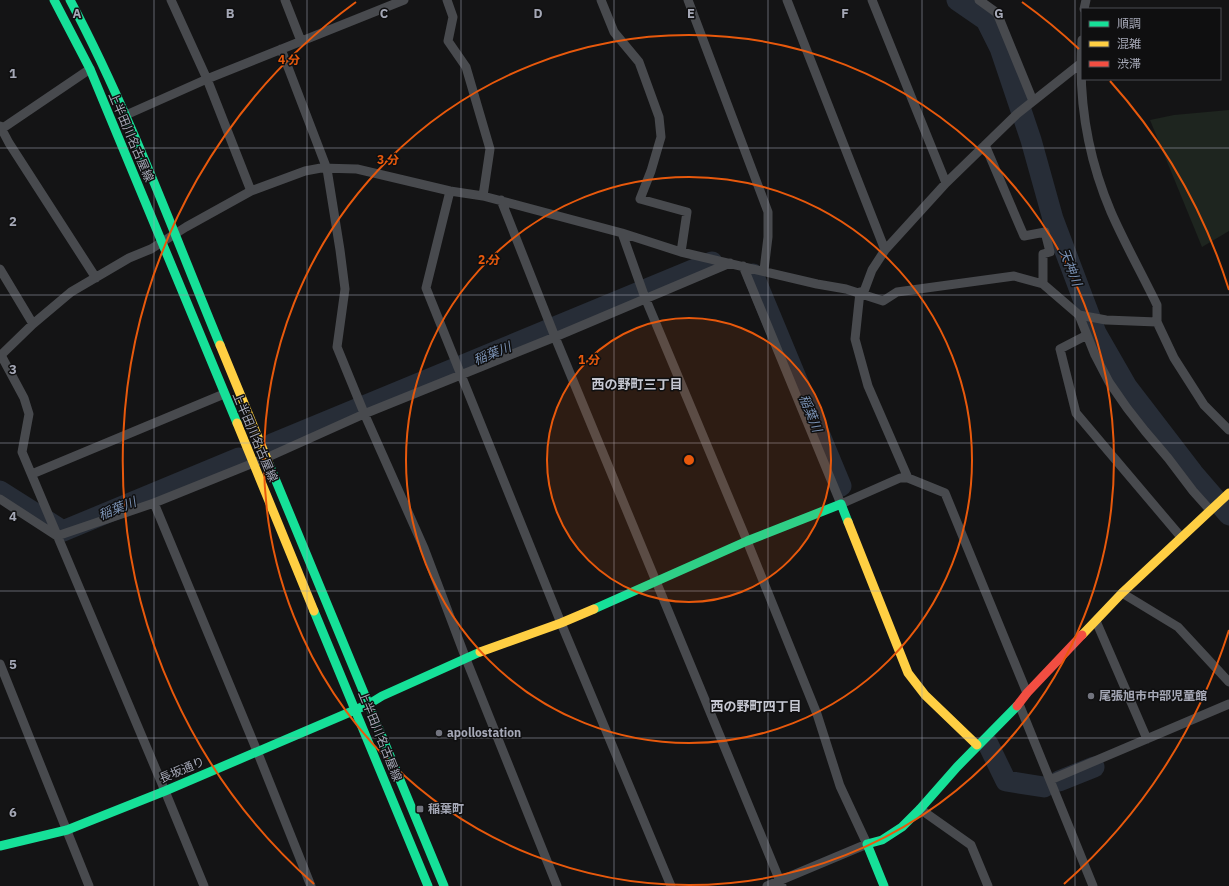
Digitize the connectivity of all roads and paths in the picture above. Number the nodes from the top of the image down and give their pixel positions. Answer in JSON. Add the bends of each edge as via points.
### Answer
{"nodes":[{"id":1,"x":54,"y":0,"type":"edge"},
{"id":2,"x":70,"y":0,"type":"edge"},
{"id":3,"x":171,"y":0,"type":"edge"},
{"id":4,"x":285,"y":0,"type":"edge"},
{"id":5,"x":404,"y":0,"type":"edge"},
{"id":6,"x":447,"y":0,"type":"edge"},
{"id":7,"x":601,"y":0,"type":"edge"},
{"id":8,"x":688,"y":0,"type":"edge"},
{"id":9,"x":788,"y":0,"type":"edge"},
{"id":10,"x":872,"y":0,"type":"edge"},
{"id":11,"x":978,"y":0,"type":"edge"},
{"id":12,"x":393,"y":2,"type":"edge"},
{"id":13,"x":301,"y":41,"type":"junction"},
{"id":14,"x":281,"y":49,"type":"junction"},
{"id":15,"x":1081,"y":52,"type":"edge"},
{"id":16,"x":1080,"y":64,"type":"junction"},
{"id":17,"x":90,"y":70,"type":"junction"},
{"id":18,"x":207,"y":79,"type":"junction"},
{"id":19,"x":1033,"y":101,"type":"junction"},
{"id":20,"x":126,"y":116,"type":"junction"},
{"id":21,"x":1,"y":128,"type":"edge"},
{"id":22,"x":985,"y":145,"type":"junction"},
{"id":23,"x":327,"y":169,"type":"junction"},
{"id":24,"x":946,"y":183,"type":"junction"},
{"id":25,"x":251,"y":191,"type":"junction"},
{"id":26,"x":450,"y":191,"type":"junction"},
{"id":27,"x":483,"y":196,"type":"junction"},
{"id":28,"x":501,"y":200,"type":"junction"},
{"id":29,"x":622,"y":233,"type":"junction"},
{"id":30,"x":174,"y":235,"type":"junction"},
{"id":31,"x":162,"y":242,"type":"junction"},
{"id":32,"x":885,"y":250,"type":"junction"},
{"id":33,"x":681,"y":252,"type":"junction"},
{"id":34,"x":730,"y":263,"type":"junction"},
{"id":35,"x":743,"y":266,"type":"junction"},
{"id":36,"x":0,"y":269,"type":"edge"},
{"id":37,"x":764,"y":270,"type":"junction"},
{"id":38,"x":96,"y":278,"type":"junction"},
{"id":39,"x":1042,"y":284,"type":"junction"},
{"id":40,"x":643,"y":293,"type":"junction"},
{"id":41,"x":861,"y":293,"type":"junction"},
{"id":42,"x":1079,"y":315,"type":"junction"},
{"id":43,"x":1157,"y":322,"type":"junction"},
{"id":44,"x":33,"y":324,"type":"junction"},
{"id":45,"x":1087,"y":335,"type":"junction"},
{"id":46,"x":555,"y":336,"type":"junction"},
{"id":47,"x":0,"y":356,"type":"edge"},
{"id":48,"x":461,"y":374,"type":"junction"},
{"id":49,"x":224,"y":394,"type":"junction"},
{"id":50,"x":364,"y":414,"type":"junction"},
{"id":51,"x":1229,"y":430,"type":"edge"},
{"id":52,"x":266,"y":458,"type":"junction"},
{"id":53,"x":253,"y":463,"type":"junction"},
{"id":54,"x":32,"y":474,"type":"junction"},
{"id":55,"x":908,"y":478,"type":"junction"},
{"id":56,"x":1229,"y":493,"type":"edge"},
{"id":57,"x":0,"y":499,"type":"edge"},
{"id":58,"x":154,"y":503,"type":"junction"},
{"id":59,"x":841,"y":504,"type":"junction"},
{"id":60,"x":1210,"y":510,"type":"junction"},
{"id":61,"x":56,"y":534,"type":"junction"},
{"id":62,"x":1181,"y":537,"type":"junction"},
{"id":63,"x":747,"y":542,"type":"junction"},
{"id":64,"x":657,"y":582,"type":"junction"},
{"id":65,"x":1122,"y":593,"type":"junction"},
{"id":66,"x":1096,"y":620,"type":"junction"},
{"id":67,"x":561,"y":623,"type":"junction"},
{"id":68,"x":466,"y":659,"type":"junction"},
{"id":69,"x":0,"y":664,"type":"edge"},
{"id":70,"x":1229,"y":682,"type":"edge"},
{"id":71,"x":1027,"y":693,"type":"junction"},
{"id":72,"x":369,"y":704,"type":"junction"},
{"id":73,"x":1019,"y":704,"type":"junction"},
{"id":74,"x":1229,"y":704,"type":"edge"},
{"id":75,"x":356,"y":710,"type":"junction"},
{"id":76,"x":1147,"y":739,"type":"junction"},
{"id":77,"x":978,"y":745,"type":"junction"},
{"id":78,"x":257,"y":751,"type":"junction"},
{"id":79,"x":1050,"y":780,"type":"junction"},
{"id":80,"x":165,"y":791,"type":"junction"},
{"id":81,"x":920,"y":809,"type":"junction"},
{"id":82,"x":67,"y":830,"type":"junction"},
{"id":83,"x":867,"y":844,"type":"junction"},
{"id":84,"x":0,"y":846,"type":"edge"},
{"id":85,"x":781,"y":883,"type":"edge"},
{"id":86,"x":89,"y":886,"type":"edge"},
{"id":87,"x":204,"y":886,"type":"edge"},
{"id":88,"x":310,"y":886,"type":"edge"},
{"id":89,"x":428,"y":886,"type":"edge"},
{"id":90,"x":444,"y":886,"type":"edge"},
{"id":91,"x":557,"y":886,"type":"edge"},
{"id":92,"x":671,"y":886,"type":"edge"},
{"id":93,"x":767,"y":886,"type":"edge"},
{"id":94,"x":884,"y":886,"type":"edge"},
{"id":95,"x":988,"y":886,"type":"edge"},
{"id":96,"x":1092,"y":886,"type":"edge"}],
"edges":[{"from":1,"to":17,"type":"main road","name":"上半田川名古屋線"},
{"from":2,"to":20,"type":"main road","name":"上半田川名古屋線"},
{"from":3,"to":18,"type":"street"},
{"from":4,"to":13,"type":"street"},
{"from":5,"to":12,"type":"street"},
{"from":6,"to":27,"type":"street","via":[[453,17],[448,41],[466,67],[490,149]]},
{"from":7,"to":33,"type":"street","via":[[614,32],[639,62],[659,117],[661,136],[640,199],[687,212]]},
{"from":8,"to":37,"type":"street","via":[[768,212]]},
{"from":9,"to":32,"type":"street"},
{"from":10,"to":24,"type":"street"},
{"from":11,"to":19,"type":"street","via":[[997,13]]},
{"from":12,"to":13,"type":"street"},
{"from":13,"to":14,"type":"street"},
{"from":14,"to":18,"type":"street"},
{"from":14,"to":23,"type":"street"},
{"from":15,"to":16,"type":"street"},
{"from":16,"to":19,"type":"street"},
{"from":16,"to":43,"type":"street","via":[[1081,93],[1095,168],[1111,212],[1157,305]]},
{"from":17,"to":21,"type":"street"},
{"from":17,"to":31,"type":"main road","name":"上半田川名古屋線"},
{"from":18,"to":20,"type":"street"},
{"from":18,"to":25,"type":"street"},
{"from":19,"to":22,"type":"street"},
{"from":20,"to":30,"type":"main road","name":"上半田川名古屋線"},
{"from":21,"to":38,"type":"street"},
{"from":22,"to":24,"type":"street"},
{"from":22,"to":39,"type":"street","via":[[1024,236],[1045,232],[1050,252],[1043,254]]},
{"from":23,"to":25,"type":"street","via":[[305,171]]},
{"from":23,"to":26,"type":"street","via":[[357,169]]},
{"from":23,"to":50,"type":"street","via":[[345,289],[337,347]]},
{"from":24,"to":32,"type":"street"},
{"from":25,"to":30,"type":"street"},
{"from":26,"to":27,"type":"street"},
{"from":26,"to":48,"type":"street","via":[[426,288]]},
{"from":27,"to":28,"type":"street"},
{"from":28,"to":29,"type":"street"},
{"from":28,"to":46,"type":"street"},
{"from":29,"to":33,"type":"street"},
{"from":29,"to":40,"type":"street"},
{"from":30,"to":31,"type":"street"},
{"from":30,"to":52,"type":"main road","name":"上半田川名古屋線"},
{"from":31,"to":38,"type":"street"},
{"from":31,"to":49,"type":"main road","name":"上半田川名古屋線"},
{"from":32,"to":41,"type":"street"},
{"from":33,"to":34,"type":"street"},
{"from":34,"to":35,"type":"street"},
{"from":34,"to":40,"type":"street"},
{"from":35,"to":37,"type":"street"},
{"from":35,"to":59,"type":"street"},
{"from":36,"to":44,"type":"street"},
{"from":37,"to":41,"type":"street"},
{"from":38,"to":44,"type":"street","via":[[70,292]]},
{"from":39,"to":41,"type":"street","via":[[1014,276],[897,292],[883,301]]},
{"from":39,"to":42,"type":"street"},
{"from":40,"to":46,"type":"street"},
{"from":40,"to":63,"type":"street"},
{"from":41,"to":55,"type":"street","via":[[855,339],[868,386]]},
{"from":42,"to":43,"type":"street","via":[[1106,320]]},
{"from":42,"to":45,"type":"street"},
{"from":43,"to":51,"type":"street","via":[[1174,358],[1204,405]]},
{"from":44,"to":47,"type":"street"},
{"from":45,"to":60,"type":"street","via":[[1109,382],[1127,408]]},
{"from":45,"to":62,"type":"street","via":[[1060,349],[1076,413]]},
{"from":46,"to":48,"type":"street"},
{"from":46,"to":64,"type":"street"},
{"from":47,"to":54,"type":"street","via":[[24,398],[29,414],[22,452]]},
{"from":48,"to":50,"type":"street"},
{"from":48,"to":67,"type":"street"},
{"from":49,"to":53,"type":"main road","name":"上半田川名古屋線"},
{"from":49,"to":54,"type":"street"},
{"from":50,"to":52,"type":"street"},
{"from":50,"to":68,"type":"street","via":[[424,548]]},
{"from":52,"to":53,"type":"street"},
{"from":52,"to":72,"type":"main road","name":"上半田川名古屋線"},
{"from":53,"to":58,"type":"street"},
{"from":53,"to":75,"type":"main road","name":"上半田川名古屋線"},
{"from":54,"to":61,"type":"street"},
{"from":55,"to":59,"type":"street","via":[[900,478]]},
{"from":55,"to":71,"type":"street","via":[[945,493]]},
{"from":56,"to":60,"type":"main road"},
{"from":57,"to":61,"type":"street"},
{"from":58,"to":61,"type":"street"},
{"from":58,"to":78,"type":"street"},
{"from":59,"to":63,"type":"main road","name":"長坂通り"},
{"from":59,"to":77,"type":"main road","via":[[908,672],[925,695]]},
{"from":60,"to":62,"type":"main road"},
{"from":61,"to":80,"type":"street"},
{"from":62,"to":65,"type":"main road"},
{"from":63,"to":64,"type":"main road","name":"長坂通り"},
{"from":63,"to":83,"type":"street","via":[[817,714],[840,786]]},
{"from":64,"to":67,"type":"main road","name":"長坂通り"},
{"from":64,"to":85,"type":"street"},
{"from":65,"to":66,"type":"main road"},
{"from":65,"to":70,"type":"street","via":[[1178,627]]},
{"from":66,"to":71,"type":"main road"},
{"from":66,"to":76,"type":"street"},
{"from":67,"to":68,"type":"main road","name":"長坂通り"},
{"from":67,"to":92,"type":"street"},
{"from":68,"to":72,"type":"main road","name":"長坂通り"},
{"from":68,"to":91,"type":"street"},
{"from":69,"to":82,"type":"street"},
{"from":71,"to":73,"type":"main road"},
{"from":72,"to":75,"type":"main road","name":"長坂通り"},
{"from":72,"to":90,"type":"main road","name":"上半田川名古屋線"},
{"from":73,"to":77,"type":"main road"},
{"from":73,"to":79,"type":"street"},
{"from":74,"to":76,"type":"street"},
{"from":75,"to":78,"type":"main road","name":"長坂通り"},
{"from":75,"to":89,"type":"main road","name":"上半田川名古屋線"},
{"from":76,"to":79,"type":"street"},
{"from":77,"to":81,"type":"main road"},
{"from":78,"to":80,"type":"main road","name":"長坂通り"},
{"from":78,"to":88,"type":"street"},
{"from":79,"to":96,"type":"street"},
{"from":80,"to":82,"type":"main road","name":"長坂通り"},
{"from":80,"to":87,"type":"street"},
{"from":81,"to":83,"type":"main road","via":[[902,827],[882,840]]},
{"from":81,"to":95,"type":"street","via":[[971,845]]},
{"from":82,"to":84,"type":"main road","name":"長坂通り"},
{"from":82,"to":86,"type":"street"},
{"from":83,"to":85,"type":"street"},
{"from":83,"to":94,"type":"main road"},
{"from":85,"to":93,"type":"street"}]}
